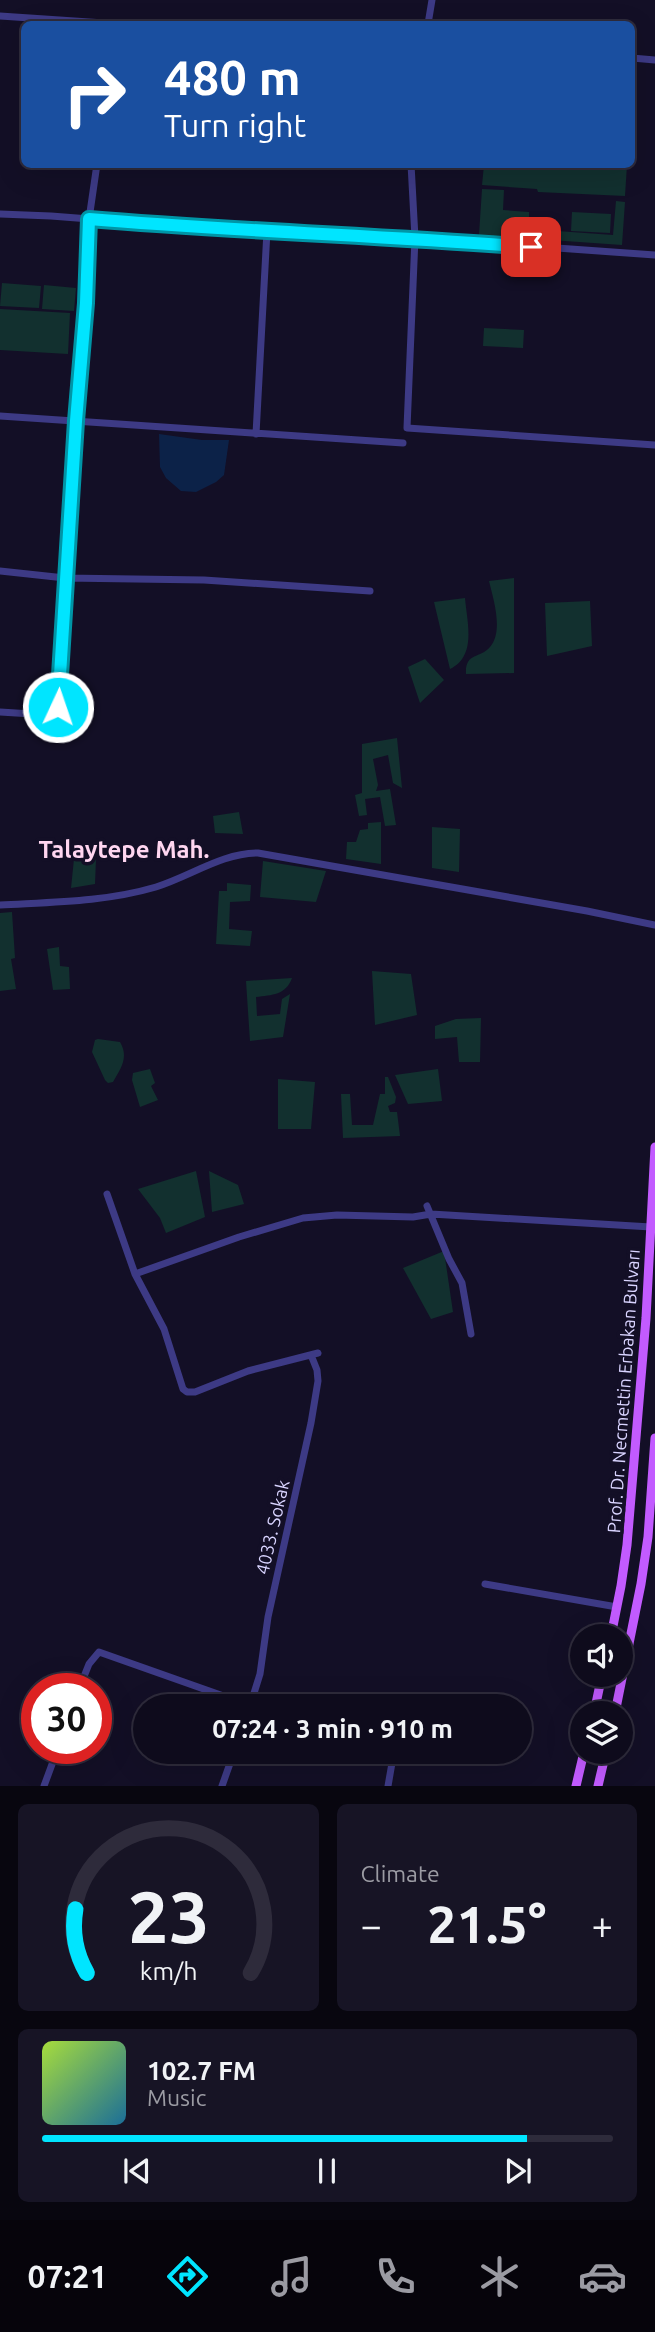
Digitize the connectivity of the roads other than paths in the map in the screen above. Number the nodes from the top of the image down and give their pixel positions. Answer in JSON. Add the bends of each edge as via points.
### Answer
{"nodes":[{"id":1,"x":432,"y":0,"type":"edge"},
{"id":2,"x":0,"y":16,"type":"edge"},
{"id":3,"x":65,"y":21,"type":"edge"},
{"id":4,"x":428,"y":21,"type":"edge"},
{"id":5,"x":635,"y":58,"type":"edge"},
{"id":6,"x":655,"y":60,"type":"edge"},
{"id":7,"x":96,"y":168,"type":"edge"},
{"id":8,"x":411,"y":168,"type":"edge"},
{"id":9,"x":0,"y":214,"type":"edge"},
{"id":10,"x":89,"y":219,"type":"junction"},
{"id":11,"x":267,"y":231,"type":"junction"},
{"id":12,"x":415,"y":238,"type":"junction"},
{"id":13,"x":655,"y":255,"type":"edge"},
{"id":14,"x":0,"y":416,"type":"edge"},
{"id":15,"x":76,"y":421,"type":"junction"},
{"id":16,"x":256,"y":434,"type":"junction"},
{"id":17,"x":402,"y":443,"type":"dead end"},
{"id":18,"x":655,"y":445,"type":"edge"},
{"id":19,"x":0,"y":571,"type":"edge"},
{"id":20,"x":65,"y":578,"type":"junction"},
{"id":21,"x":370,"y":591,"type":"dead end"},
{"id":22,"x":0,"y":712,"type":"edge"},
{"id":23,"x":0,"y":905,"type":"edge"},
{"id":24,"x":655,"y":925,"type":"edge"},
{"id":25,"x":655,"y":1147,"type":"edge"},
{"id":26,"x":107,"y":1194,"type":"dead end"},
{"id":27,"x":427,"y":1206,"type":"dead end"},
{"id":28,"x":431,"y":1214,"type":"junction"},
{"id":29,"x":651,"y":1227,"type":"junction"},
{"id":30,"x":135,"y":1273,"type":"junction"},
{"id":31,"x":471,"y":1334,"type":"dead end"},
{"id":32,"x":655,"y":1438,"type":"edge"},
{"id":33,"x":652,"y":1521,"type":"edge"},
{"id":34,"x":485,"y":1584,"type":"dead end"},
{"id":35,"x":617,"y":1607,"type":"junction"},
{"id":36,"x":613,"y":1624,"type":"edge"},
{"id":37,"x":85,"y":1673,"type":"edge"},
{"id":38,"x":218,"y":1694,"type":"edge"},
{"id":39,"x":252,"y":1694,"type":"edge"},
{"id":40,"x":617,"y":1701,"type":"edge"},
{"id":41,"x":52,"y":1764,"type":"edge"},
{"id":42,"x":230,"y":1764,"type":"edge"},
{"id":43,"x":392,"y":1764,"type":"edge"},
{"id":44,"x":581,"y":1764,"type":"edge"},
{"id":45,"x":603,"y":1764,"type":"edge"},
{"id":46,"x":389,"y":1784,"type":"edge"},
{"id":47,"x":44,"y":1786,"type":"edge"},
{"id":48,"x":222,"y":1786,"type":"edge"},
{"id":49,"x":576,"y":1786,"type":"edge"},
{"id":50,"x":598,"y":1786,"type":"edge"}],
"edges":[{"from":1,"to":4,"type":"street"},
{"from":2,"to":3,"type":"street"},
{"from":5,"to":6,"type":"street"},
{"from":7,"to":10,"type":"street"},
{"from":8,"to":12,"type":"street"},
{"from":9,"to":10,"type":"street"},
{"from":10,"to":11,"type":"street"},
{"from":10,"to":15,"type":"street"},
{"from":11,"to":12,"type":"street"},
{"from":11,"to":16,"type":"street"},
{"from":12,"to":13,"type":"street"},
{"from":12,"to":18,"type":"street","via":[[407,428]]},
{"from":14,"to":15,"type":"street"},
{"from":15,"to":16,"type":"street"},
{"from":15,"to":20,"type":"street"},
{"from":16,"to":17,"type":"street"},
{"from":19,"to":20,"type":"street"},
{"from":20,"to":21,"type":"street","via":[[204,580]]},
{"from":20,"to":22,"type":"street","via":[[57,712]]},
{"from":23,"to":24,"type":"street","via":[[105,898],[156,887],[240,853],[258,853]]},
{"from":25,"to":29,"type":"main road","name":"Prof. Dr. Necmettin Erbakan Bulvarı"},
{"from":26,"to":30,"type":"street"},
{"from":27,"to":28,"type":"street"},
{"from":28,"to":29,"type":"street"},
{"from":28,"to":30,"type":"street","via":[[303,1218]]},
{"from":28,"to":31,"type":"street","via":[[462,1283]]},
{"from":29,"to":35,"type":"main road","name":"Prof. Dr. Necmettin Erbakan Bulvarı","via":[[627,1545]]},
{"from":30,"to":39,"type":"street","name":"4033. Sokak","via":[[164,1329],[187,1392],[314,1354],[318,1381],[311,1423]]},
{"from":32,"to":33,"type":"main road","name":"Prof. Dr. Necmettin Erbakan Bulvarı"},
{"from":33,"to":40,"type":"main road","name":"Prof. Dr. Necmettin Erbakan Bulvarı"},
{"from":34,"to":35,"type":"street"},
{"from":35,"to":36,"type":"main road","name":"Prof. Dr. Necmettin Erbakan Bulvarı"},
{"from":37,"to":38,"type":"street","via":[[99,1652]]},
{"from":41,"to":47,"type":"street"},
{"from":42,"to":48,"type":"street"},
{"from":43,"to":46,"type":"street"},
{"from":44,"to":49,"type":"main road"},
{"from":45,"to":50,"type":"main road"}]}
